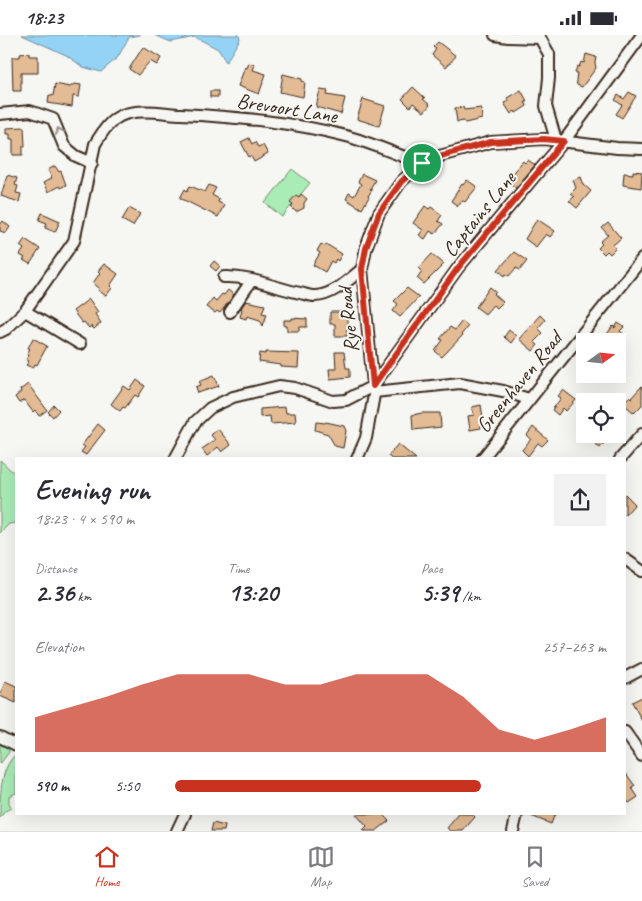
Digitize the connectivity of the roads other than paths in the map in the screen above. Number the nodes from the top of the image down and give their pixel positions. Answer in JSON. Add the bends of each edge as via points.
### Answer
{"nodes":[{"id":1,"x":495,"y":35,"type":"edge"},
{"id":2,"x":642,"y":35,"type":"edge"},
{"id":3,"x":540,"y":37,"type":"edge"},
{"id":4,"x":0,"y":114,"type":"edge"},
{"id":5,"x":560,"y":141,"type":"junction"},
{"id":6,"x":642,"y":149,"type":"edge"},
{"id":7,"x":92,"y":163,"type":"junction"},
{"id":8,"x":422,"y":163,"type":"junction"},
{"id":9,"x":642,"y":259,"type":"edge"},
{"id":10,"x":362,"y":269,"type":"junction"},
{"id":11,"x":224,"y":277,"type":"dead end"},
{"id":12,"x":252,"y":280,"type":"junction"},
{"id":13,"x":25,"y":311,"type":"junction"},
{"id":14,"x":230,"y":312,"type":"dead end"},
{"id":15,"x":0,"y":333,"type":"edge"},
{"id":16,"x":80,"y":344,"type":"dead end"},
{"id":17,"x":374,"y":389,"type":"junction"},
{"id":18,"x":529,"y":399,"type":"junction"},
{"id":19,"x":642,"y":434,"type":"edge"},
{"id":20,"x":176,"y":457,"type":"edge"},
{"id":21,"x":358,"y":457,"type":"edge"},
{"id":22,"x":484,"y":457,"type":"edge"},
{"id":23,"x":622,"y":457,"type":"edge"},
{"id":24,"x":626,"y":560,"type":"edge"},
{"id":25,"x":642,"y":571,"type":"edge"},
{"id":26,"x":642,"y":669,"type":"edge"},
{"id":27,"x":626,"y":677,"type":"edge"},
{"id":28,"x":626,"y":733,"type":"edge"},
{"id":29,"x":0,"y":737,"type":"edge"},
{"id":30,"x":15,"y":744,"type":"edge"},
{"id":31,"x":642,"y":757,"type":"edge"},
{"id":32,"x":185,"y":815,"type":"edge"},
{"id":33,"x":517,"y":815,"type":"edge"},
{"id":34,"x":177,"y":831,"type":"edge"},
{"id":35,"x":513,"y":831,"type":"edge"}],
"edges":[{"from":1,"to":3,"type":"street"},
{"from":2,"to":5,"type":"street"},
{"from":3,"to":5,"type":"street","via":[[549,54],[546,106]]},
{"from":7,"to":4,"type":"street","one_way":true,"via":[[64,146],[53,119],[30,111]]},
{"from":5,"to":6,"type":"street"},
{"from":5,"to":8,"type":"street","via":[[491,142],[445,153]]},
{"from":5,"to":17,"type":"street","name":"Captains Lane","via":[[458,268]]},
{"from":7,"to":8,"type":"street","name":"Brevoort Lane","via":[[96,144],[112,121],[139,111],[266,120],[347,137]]},
{"from":7,"to":13,"type":"street","name":"Brevoort Lane","via":[[74,241]]},
{"from":8,"to":10,"type":"street","name":"Rye Road","via":[[401,182],[379,213]]},
{"from":9,"to":18,"type":"street","name":"Greenhaven Road"},
{"from":10,"to":12,"type":"street","via":[[339,287],[316,296]]},
{"from":10,"to":17,"type":"street","name":"Rye Road"},
{"from":11,"to":12,"type":"street"},
{"from":12,"to":14,"type":"street"},
{"from":13,"to":15,"type":"street","name":"Brevoort Lane"},
{"from":13,"to":16,"type":"street"},
{"from":17,"to":18,"type":"street","via":[[460,383]]},
{"from":17,"to":20,"type":"street","via":[[346,400],[333,401],[295,387],[279,386],[233,397],[210,408],[195,422]]},
{"from":17,"to":21,"type":"street","name":"Rye Road","via":[[366,438]]},
{"from":18,"to":22,"type":"street","name":"Greenhaven Road"},
{"from":19,"to":23,"type":"street"},
{"from":24,"to":25,"type":"street"},
{"from":26,"to":27,"type":"street"},
{"from":28,"to":31,"type":"street"},
{"from":29,"to":30,"type":"street"},
{"from":32,"to":34,"type":"street"},
{"from":33,"to":35,"type":"street"}]}
